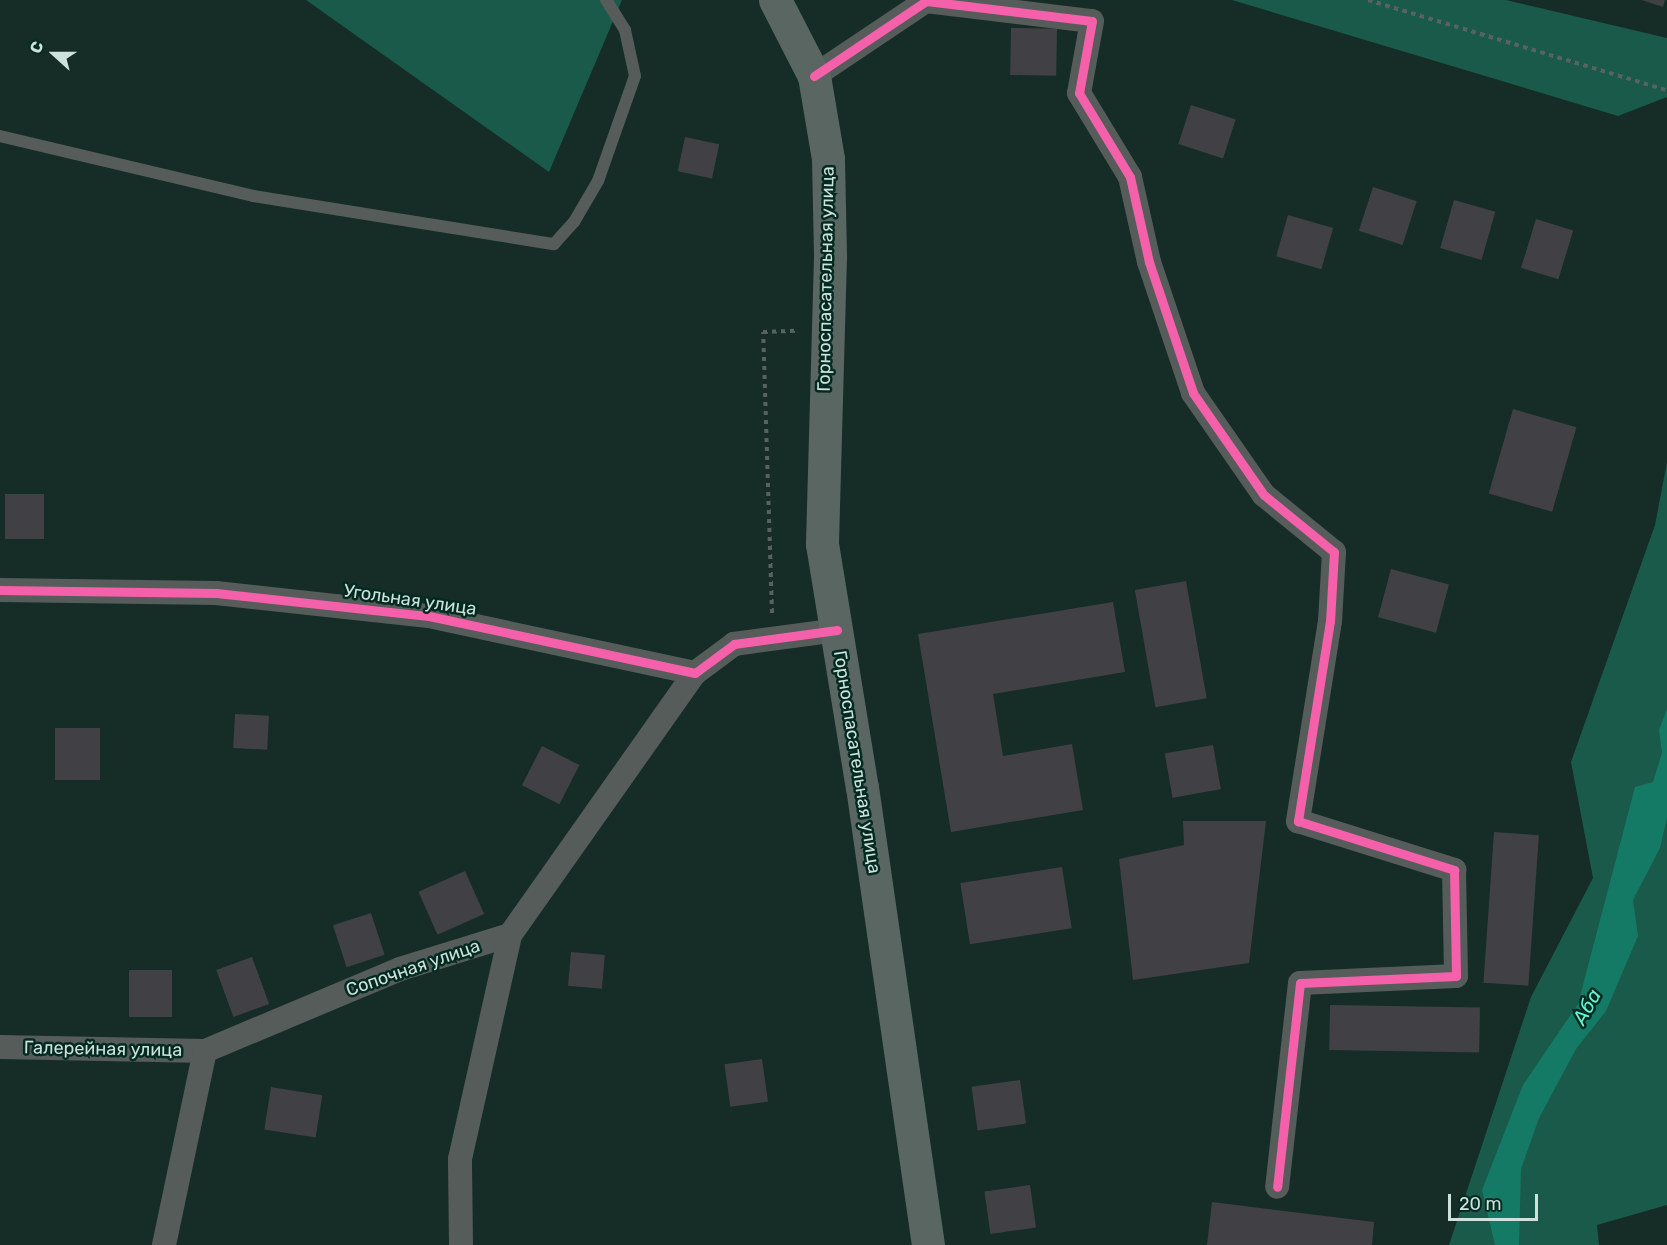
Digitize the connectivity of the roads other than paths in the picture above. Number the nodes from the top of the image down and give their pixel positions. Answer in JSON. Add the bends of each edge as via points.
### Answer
{"nodes":[{"id":1,"x":606,"y":0,"type":"edge"},
{"id":2,"x":775,"y":0,"type":"edge"},
{"id":3,"x":813,"y":76,"type":"junction"},
{"id":4,"x":0,"y":136,"type":"edge"},
{"id":5,"x":0,"y":590,"type":"edge"},
{"id":6,"x":837,"y":630,"type":"junction"},
{"id":7,"x":695,"y":674,"type":"junction"},
{"id":8,"x":510,"y":935,"type":"junction"},
{"id":9,"x":0,"y":1047,"type":"edge"},
{"id":10,"x":205,"y":1051,"type":"junction"},
{"id":11,"x":1277,"y":1187,"type":"dead end"},
{"id":12,"x":164,"y":1245,"type":"edge"},
{"id":13,"x":461,"y":1245,"type":"edge"},
{"id":14,"x":928,"y":1245,"type":"edge"}],
"edges":[{"from":1,"to":4,"type":"lane","via":[[625,30],[635,76],[598,181],[574,222],[554,244],[253,196]]},
{"from":2,"to":3,"type":"main road","name":"Горноспасательная улица"},
{"from":3,"to":6,"type":"main road","name":"Горноспасательная улица","via":[[828,159],[830,256],[822,544]]},
{"from":3,"to":11,"type":"street","via":[[926,1],[1092,21],[1079,93],[1130,177],[1149,262],[1193,393],[1264,495],[1334,552],[1330,621],[1298,821],[1454,870],[1456,976],[1300,983]]},
{"from":5,"to":7,"type":"street","name":"Угольная улица","via":[[216,593],[429,616]]},
{"from":6,"to":7,"type":"street","via":[[734,644]]},
{"from":6,"to":14,"type":"main road","name":"Горноспасательная улица"},
{"from":7,"to":8,"type":"street"},
{"from":8,"to":10,"type":"street","name":"Сопочная улица","via":[[400,969]]},
{"from":8,"to":13,"type":"street","via":[[460,1159]]},
{"from":9,"to":10,"type":"street","name":"Галерейная улица"},
{"from":10,"to":12,"type":"street"}]}
